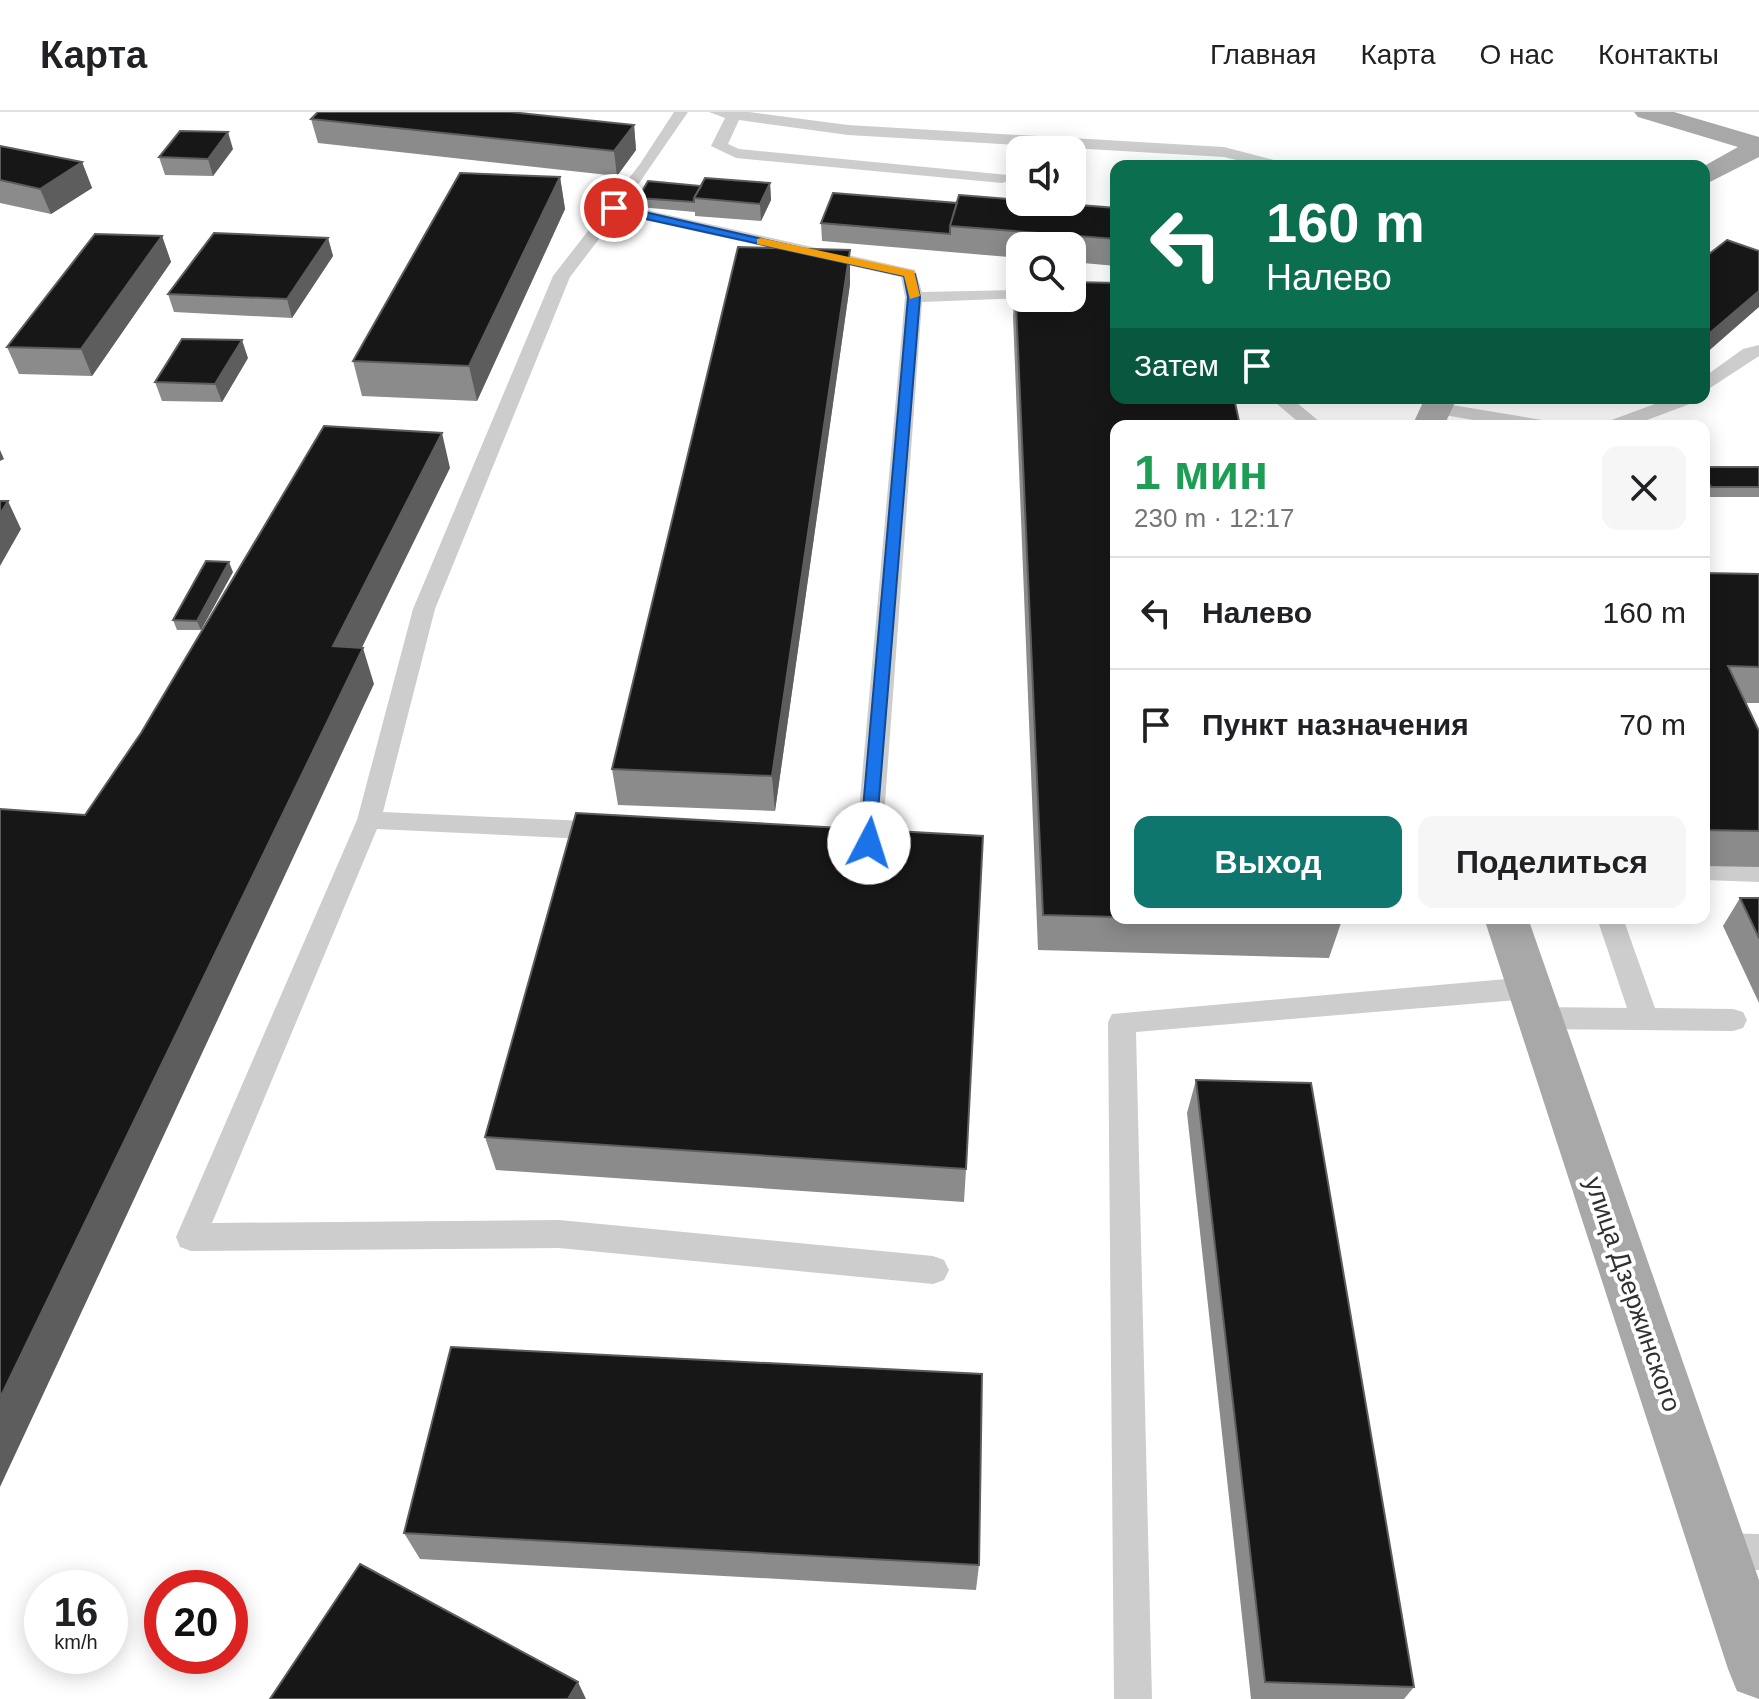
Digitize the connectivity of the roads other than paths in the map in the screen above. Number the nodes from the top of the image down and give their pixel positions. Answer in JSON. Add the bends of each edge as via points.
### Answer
{"nodes":[{"id":1,"x":681,"y":112,"type":"edge"},
{"id":2,"x":716,"y":112,"type":"edge"},
{"id":3,"x":1647,"y":112,"type":"edge"},
{"id":4,"x":734,"y":114,"type":"junction"},
{"id":5,"x":1759,"y":146,"type":"edge"},
{"id":6,"x":1255,"y":160,"type":"edge"},
{"id":7,"x":1710,"y":174,"type":"edge"},
{"id":8,"x":1002,"y":178,"type":"dead end"},
{"id":9,"x":614,"y":208,"type":"junction"},
{"id":10,"x":1006,"y":295,"type":"edge"},
{"id":11,"x":914,"y":297,"type":"junction"},
{"id":12,"x":1759,"y":350,"type":"edge"},
{"id":13,"x":1710,"y":382,"type":"edge"},
{"id":14,"x":1287,"y":404,"type":"edge"},
{"id":15,"x":1672,"y":404,"type":"edge"},
{"id":16,"x":1434,"y":411,"type":"edge"},
{"id":17,"x":1307,"y":420,"type":"edge"},
{"id":18,"x":1499,"y":420,"type":"edge"},
{"id":19,"x":1629,"y":420,"type":"edge"},
{"id":20,"x":369,"y":820,"type":"junction"},
{"id":21,"x":637,"y":832,"type":"edge"},
{"id":22,"x":823,"y":841,"type":"edge"},
{"id":23,"x":1710,"y":871,"type":"edge"},
{"id":24,"x":1759,"y":873,"type":"edge"},
{"id":25,"x":1508,"y":924,"type":"edge"},
{"id":26,"x":1612,"y":924,"type":"edge"},
{"id":27,"x":1535,"y":1003,"type":"junction"},
{"id":28,"x":1645,"y":1019,"type":"junction"},
{"id":29,"x":1733,"y":1020,"type":"dead end"},
{"id":30,"x":933,"y":1270,"type":"dead end"},
{"id":31,"x":1739,"y":1552,"type":"edge"},
{"id":32,"x":1759,"y":1669,"type":"edge"},
{"id":33,"x":1133,"y":1699,"type":"edge"}],
"edges":[{"from":1,"to":9,"type":"lane"},
{"from":2,"to":4,"type":"lane"},
{"from":3,"to":5,"type":"main road"},
{"from":4,"to":6,"type":"lane","via":[[848,130],[1224,152]]},
{"from":4,"to":8,"type":"lane","via":[[719,146],[736,153]]},
{"from":5,"to":7,"type":"main road"},
{"from":9,"to":11,"type":"lane","via":[[909,274]]},
{"from":9,"to":20,"type":"lane","via":[[562,276],[424,609]]},
{"from":10,"to":11,"type":"lane"},
{"from":11,"to":22,"type":"lane","via":[[869,843]]},
{"from":12,"to":13,"type":"lane"},
{"from":14,"to":17,"type":"lane"},
{"from":15,"to":19,"type":"lane"},
{"from":16,"to":18,"type":"lane"},
{"from":20,"to":21,"type":"lane"},
{"from":20,"to":30,"type":"lane","via":[[191,1237],[559,1234]]},
{"from":23,"to":24,"type":"lane"},
{"from":25,"to":27,"type":"main road","name":"улица Дзержинского"},
{"from":26,"to":28,"type":"lane"},
{"from":27,"to":28,"type":"lane"},
{"from":27,"to":31,"type":"main road","name":"улица Дзержинского"},
{"from":27,"to":33,"type":"lane","via":[[1122,1022]]},
{"from":28,"to":29,"type":"lane"},
{"from":31,"to":32,"type":"main road","name":"улица Дзержинского"}]}
